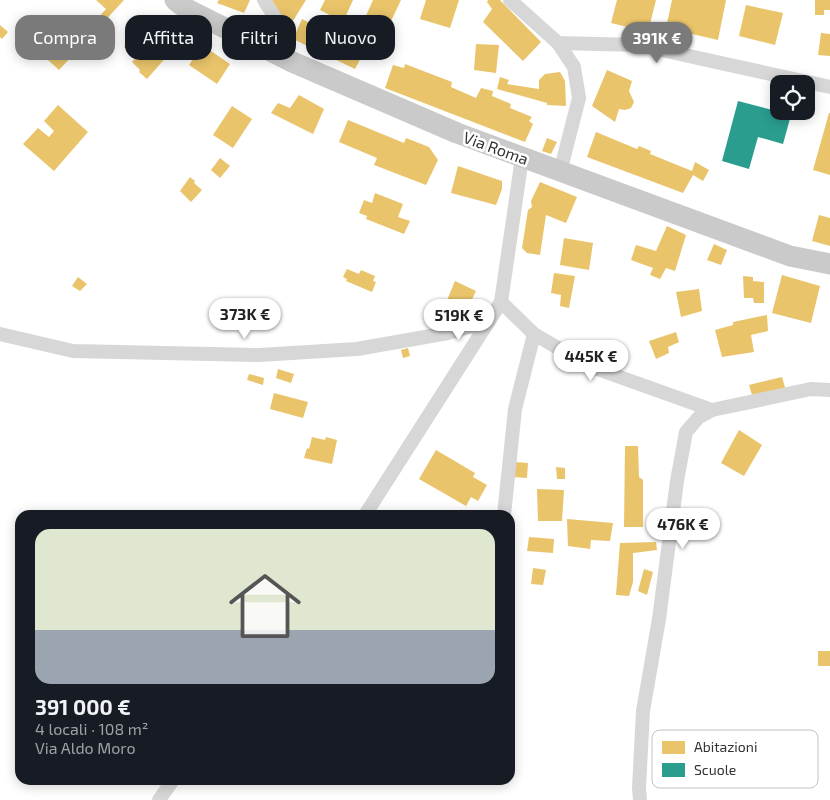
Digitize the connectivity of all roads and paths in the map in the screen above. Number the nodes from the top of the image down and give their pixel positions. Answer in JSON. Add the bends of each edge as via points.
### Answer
{"nodes":[{"id":1,"x":175,"y":0,"type":"edge"},
{"id":2,"x":264,"y":0,"type":"edge"},
{"id":3,"x":510,"y":0,"type":"edge"},
{"id":4,"x":558,"y":43,"type":"junction"},
{"id":5,"x":290,"y":61,"type":"junction"},
{"id":6,"x":830,"y":87,"type":"edge"},
{"id":7,"x":522,"y":158,"type":"junction"},
{"id":8,"x":560,"y":172,"type":"junction"},
{"id":9,"x":830,"y":264,"type":"edge"},
{"id":10,"x":501,"y":302,"type":"junction"},
{"id":11,"x":489,"y":320,"type":"junction"},
{"id":12,"x":0,"y":334,"type":"edge"},
{"id":13,"x":534,"y":334,"type":"junction"},
{"id":14,"x":830,"y":390,"type":"edge"},
{"id":15,"x":712,"y":410,"type":"junction"},
{"id":16,"x":368,"y":510,"type":"edge"},
{"id":17,"x":505,"y":510,"type":"edge"},
{"id":18,"x":170,"y":785,"type":"edge"},
{"id":19,"x":159,"y":800,"type":"edge"},
{"id":20,"x":640,"y":800,"type":"edge"}],
"edges":[{"from":1,"to":5,"type":"main road","name":"Via Roma","via":[[186,9]]},
{"from":2,"to":5,"type":"street","via":[[281,27]]},
{"from":3,"to":4,"type":"street"},
{"from":4,"to":6,"type":"street","via":[[639,45]]},
{"from":4,"to":8,"type":"street","via":[[574,67],[579,98]]},
{"from":5,"to":7,"type":"main road","name":"Via Roma"},
{"from":7,"to":8,"type":"main road","name":"Via Roma"},
{"from":7,"to":10,"type":"street"},
{"from":8,"to":9,"type":"main road","name":"Via Roma","via":[[790,256]]},
{"from":10,"to":11,"type":"street"},
{"from":10,"to":13,"type":"street"},
{"from":11,"to":12,"type":"street","via":[[448,333],[357,349],[259,355],[74,351]]},
{"from":11,"to":16,"type":"street"},
{"from":13,"to":15,"type":"street","via":[[589,366]]},
{"from":13,"to":17,"type":"street","via":[[515,409]]},
{"from":14,"to":15,"type":"street","via":[[811,389]]},
{"from":15,"to":20,"type":"street","via":[[699,416],[686,432],[643,711]]},
{"from":18,"to":19,"type":"street"}]}
